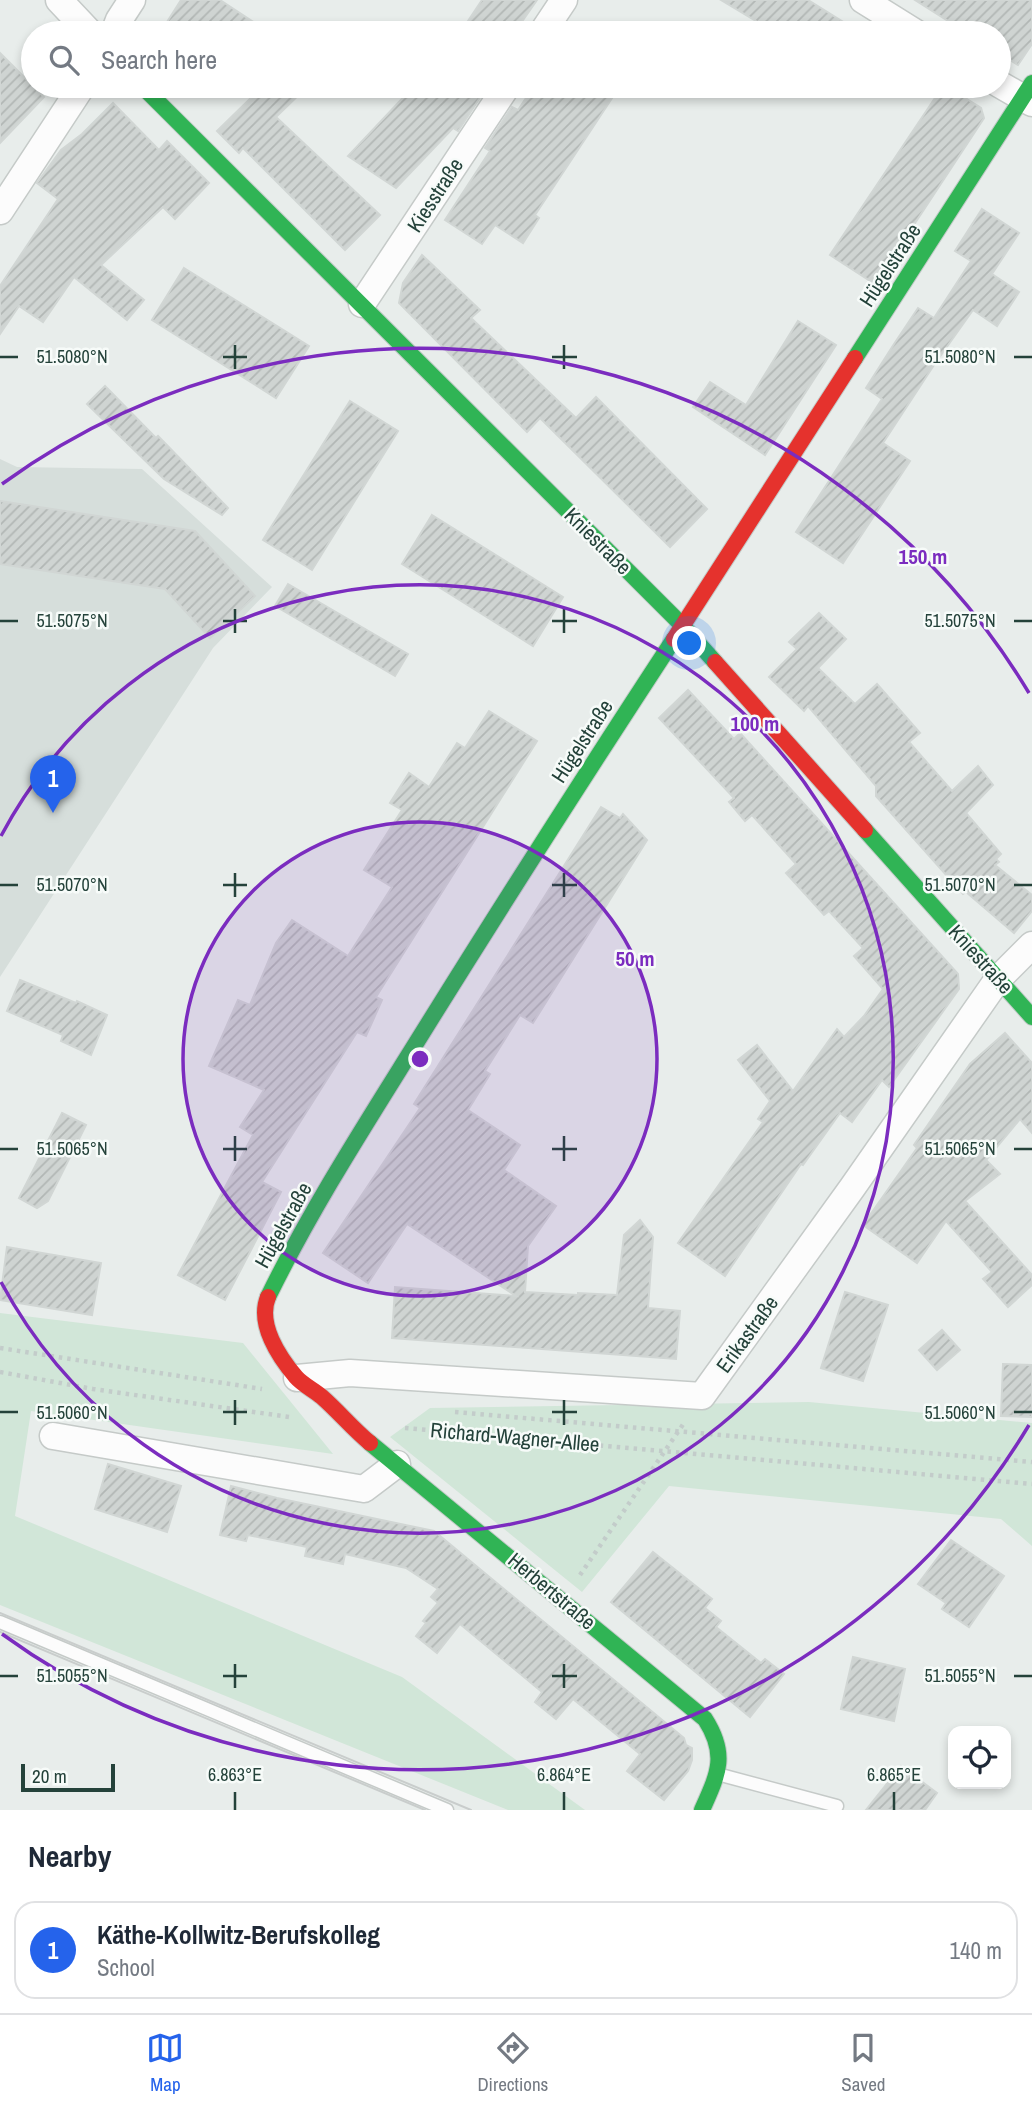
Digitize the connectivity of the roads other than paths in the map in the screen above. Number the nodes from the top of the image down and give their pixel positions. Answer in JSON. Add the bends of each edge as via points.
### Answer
{"nodes":[{"id":1,"x":58,"y":0,"type":"edge"},
{"id":2,"x":132,"y":0,"type":"edge"},
{"id":3,"x":564,"y":0,"type":"edge"},
{"id":4,"x":863,"y":0,"type":"edge"},
{"id":5,"x":78,"y":21,"type":"edge"},
{"id":6,"x":119,"y":21,"type":"edge"},
{"id":7,"x":550,"y":21,"type":"edge"},
{"id":8,"x":897,"y":21,"type":"edge"},
{"id":9,"x":1011,"y":88,"type":"edge"},
{"id":10,"x":1029,"y":94,"type":"edge"},
{"id":11,"x":74,"y":98,"type":"edge"},
{"id":12,"x":154,"y":98,"type":"edge"},
{"id":13,"x":499,"y":98,"type":"edge"},
{"id":14,"x":0,"y":211,"type":"edge"},
{"id":15,"x":362,"y":304,"type":"junction"},
{"id":16,"x":683,"y":626,"type":"junction"},
{"id":17,"x":1032,"y":945,"type":"edge"},
{"id":18,"x":998,"y":979,"type":"junction"},
{"id":19,"x":1032,"y":1017,"type":"edge"},
{"id":20,"x":297,"y":1378,"type":"junction"},
{"id":21,"x":348,"y":1424,"type":"joint"},
{"id":22,"x":54,"y":1436,"type":"dead end"},
{"id":23,"x":397,"y":1464,"type":"junction"},
{"id":24,"x":0,"y":1622,"type":"edge"},
{"id":25,"x":717,"y":1774,"type":"junction"},
{"id":26,"x":837,"y":1806,"type":"dead end"},
{"id":27,"x":447,"y":1810,"type":"edge"},
{"id":28,"x":702,"y":1810,"type":"edge"}],
"edges":[{"from":1,"to":5,"type":"street"},
{"from":2,"to":6,"type":"street"},
{"from":3,"to":7,"type":"street"},
{"from":4,"to":8,"type":"street"},
{"from":9,"to":10,"type":"street"},
{"from":10,"to":16,"type":"street","name":"Hügelstraße"},
{"from":11,"to":14,"type":"street"},
{"from":12,"to":15,"type":"street","name":"Kniestraße"},
{"from":13,"to":15,"type":"street","name":"Kiesstraße"},
{"from":15,"to":16,"type":"street","name":"Kniestraße"},
{"from":16,"to":18,"type":"street","name":"Kniestraße"},
{"from":16,"to":20,"type":"street","name":"Hügelstraße","via":[[535,852],[287,1258],[266,1301],[265,1321],[271,1340]]},
{"from":17,"to":18,"type":"street","name":"Erikastraße"},
{"from":18,"to":19,"type":"street","name":"Kniestraße"},
{"from":18,"to":20,"type":"street","name":"Erikastraße","via":[[702,1396],[350,1373]]},
{"from":20,"to":21,"type":"street","name":"Hügelstraße"},
{"from":21,"to":23,"type":"street","name":"Herbertstraße"},
{"from":22,"to":23,"type":"street","via":[[364,1489]]},
{"from":23,"to":25,"type":"street","name":"Herbertstraße","via":[[705,1720],[720,1747]]},
{"from":24,"to":27,"type":"lane"},
{"from":25,"to":26,"type":"lane"},
{"from":25,"to":28,"type":"street"}]}
